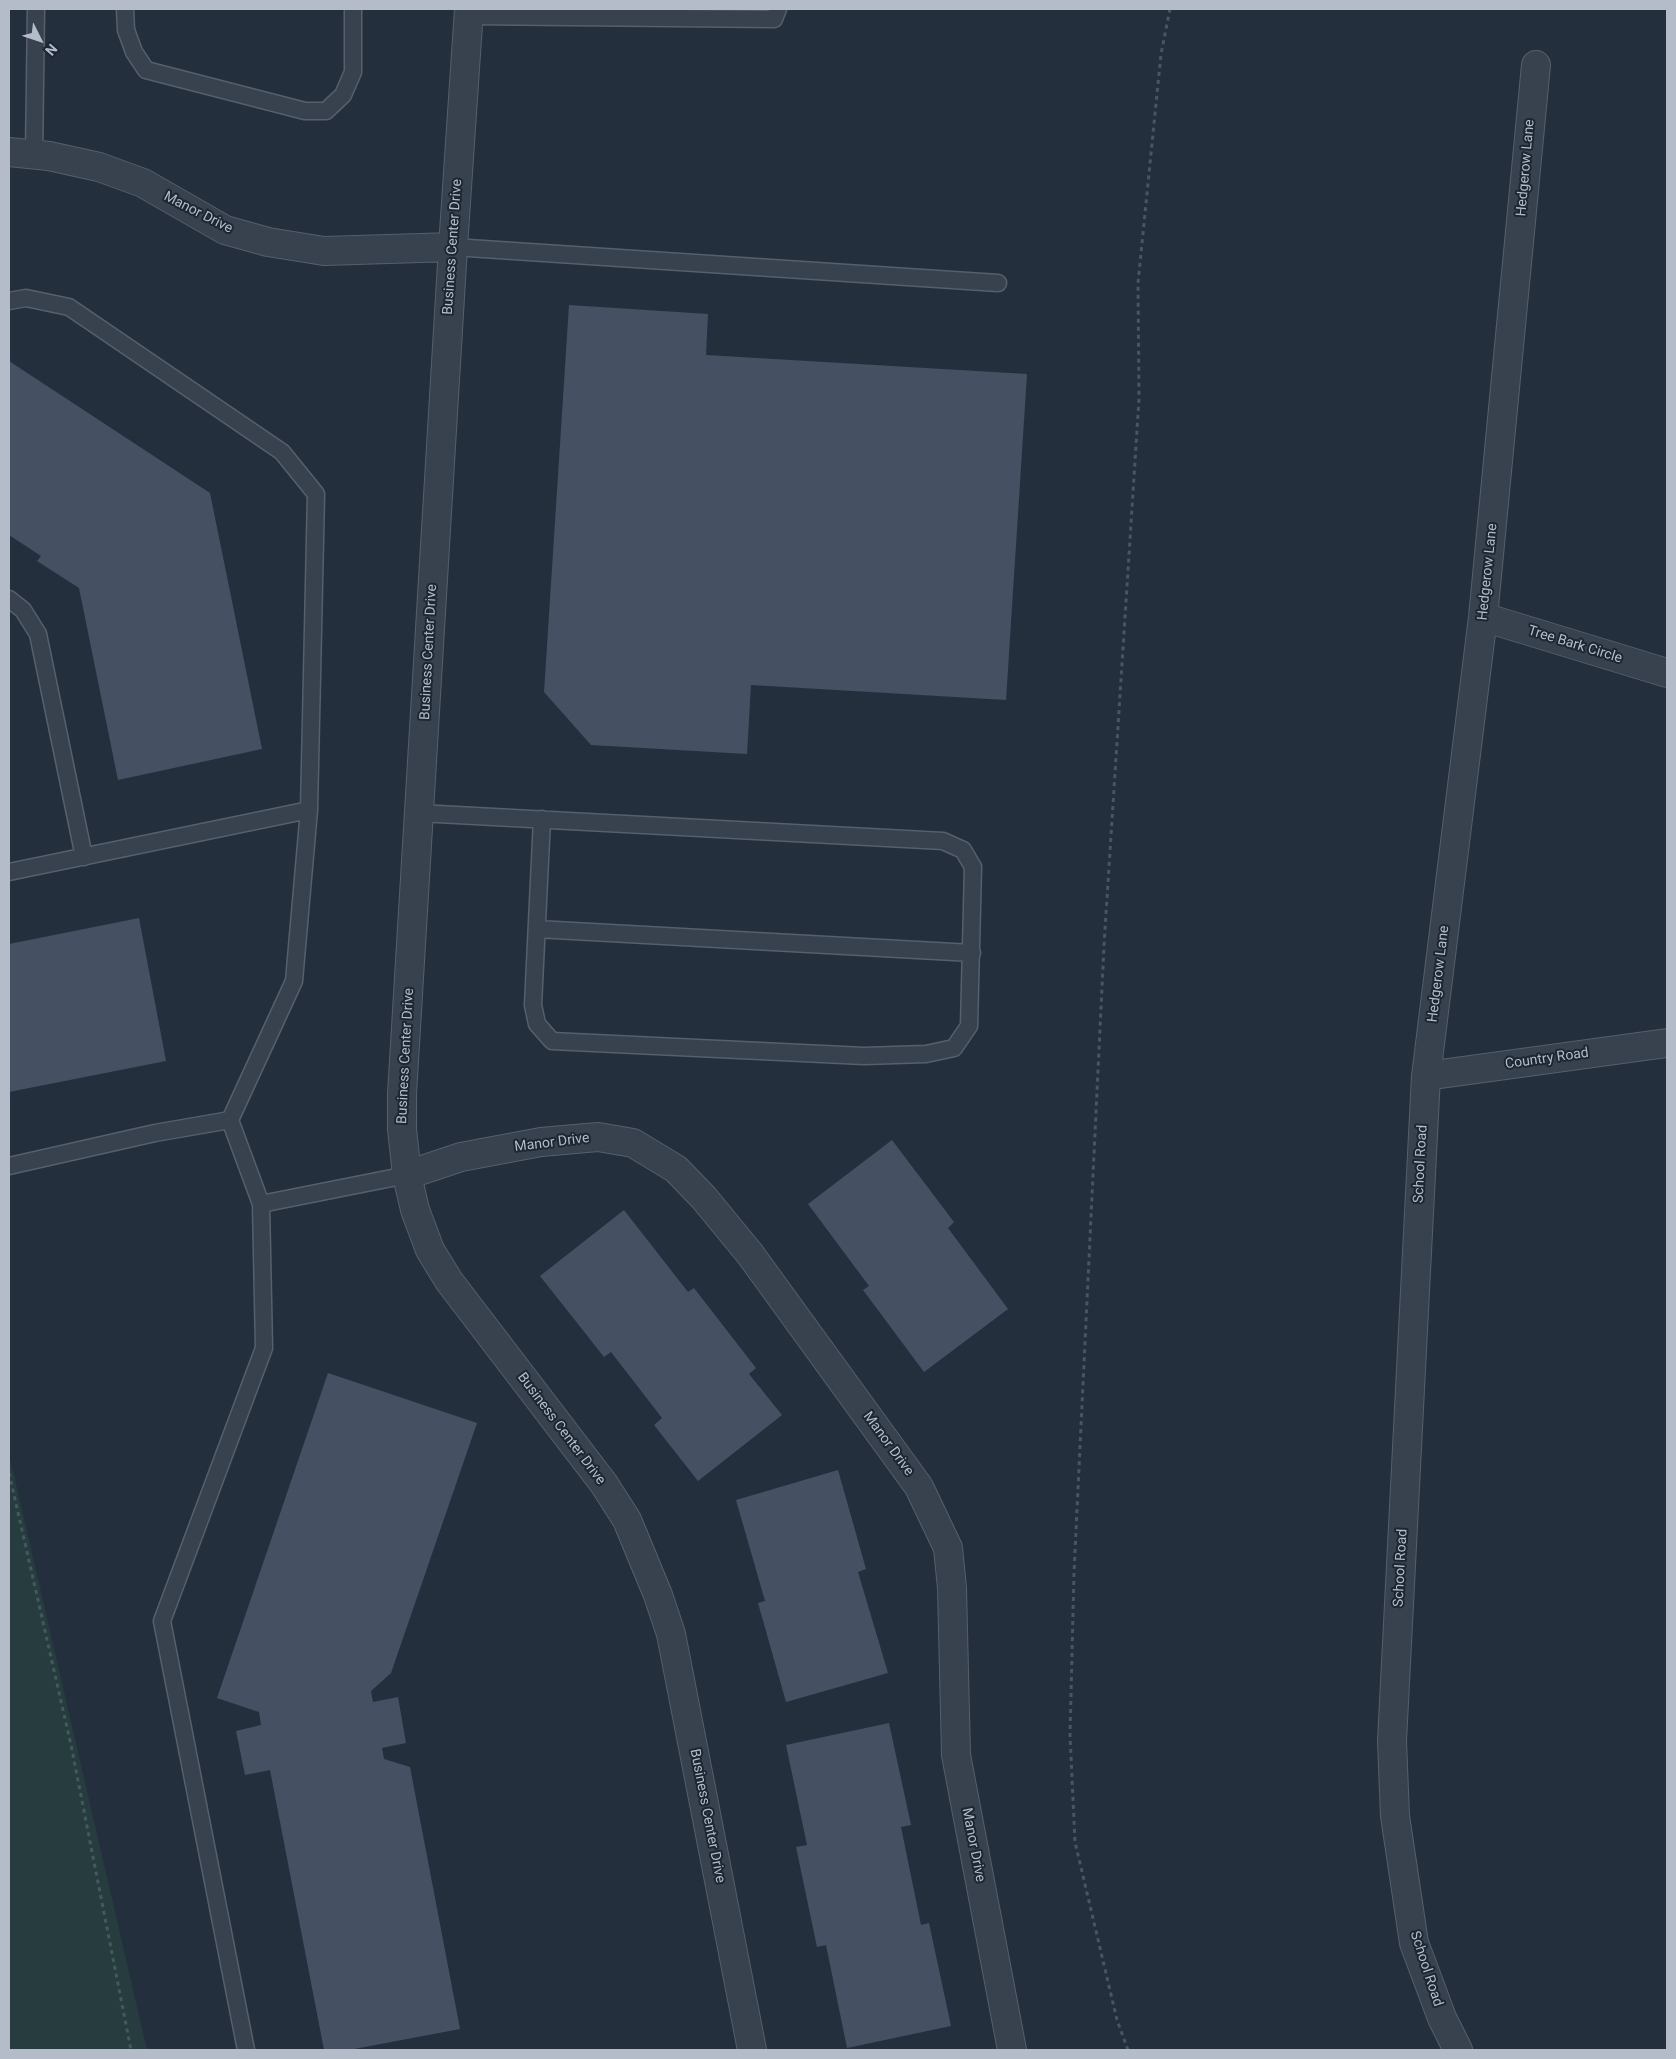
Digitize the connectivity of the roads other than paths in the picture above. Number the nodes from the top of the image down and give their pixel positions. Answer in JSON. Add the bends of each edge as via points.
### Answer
{"nodes":[{"id":1,"x":36,"y":9,"type":"edge"},
{"id":2,"x":124,"y":9,"type":"edge"},
{"id":3,"x":353,"y":9,"type":"edge"},
{"id":4,"x":778,"y":9,"type":"edge"},
{"id":5,"x":469,"y":12,"type":"edge"},
{"id":6,"x":1536,"y":66,"type":"dead end"},
{"id":7,"x":21,"y":153,"type":"edge"},
{"id":8,"x":453,"y":248,"type":"junction"},
{"id":9,"x":998,"y":283,"type":"dead end"},
{"id":10,"x":9,"y":302,"type":"edge"},
{"id":11,"x":9,"y":599,"type":"edge"},
{"id":12,"x":1484,"y":617,"type":"junction"},
{"id":13,"x":1667,"y":673,"type":"edge"},
{"id":14,"x":309,"y":810,"type":"junction"},
{"id":15,"x":419,"y":813,"type":"junction"},
{"id":16,"x":542,"y":819,"type":"junction"},
{"id":17,"x":84,"y":857,"type":"junction"},
{"id":18,"x":9,"y":872,"type":"edge"},
{"id":19,"x":537,"y":929,"type":"junction"},
{"id":20,"x":972,"y":953,"type":"junction"},
{"id":21,"x":1667,"y":1043,"type":"edge"},
{"id":22,"x":1426,"y":1076,"type":"junction"},
{"id":23,"x":230,"y":1120,"type":"junction"},
{"id":24,"x":9,"y":1166,"type":"edge"},
{"id":25,"x":407,"y":1175,"type":"junction"},
{"id":26,"x":261,"y":1204,"type":"junction"},
{"id":27,"x":246,"y":2050,"type":"edge"},
{"id":28,"x":752,"y":2050,"type":"edge"},
{"id":29,"x":1012,"y":2050,"type":"edge"},
{"id":30,"x":1458,"y":2050,"type":"edge"}],
"edges":[{"from":1,"to":7,"type":"lane"},
{"from":2,"to":3,"type":"lane","via":[[126,30],[134,52],[146,70],[305,111],[326,111],[343,95],[353,72]]},
{"from":4,"to":5,"type":"lane","via":[[774,19]]},
{"from":5,"to":8,"type":"street","name":"Business Center Drive"},
{"from":6,"to":12,"type":"street","name":"Hedgerow Lane"},
{"from":7,"to":8,"type":"street","name":"Manor Drive","via":[[108,170],[143,183],[225,230],[268,242],[324,251]]},
{"from":8,"to":9,"type":"lane"},
{"from":8,"to":15,"type":"street","name":"Business Center Drive"},
{"from":10,"to":14,"type":"lane","via":[[26,298],[69,307],[282,452],[316,494]]},
{"from":11,"to":17,"type":"lane","via":[[23,610],[38,634]]},
{"from":12,"to":13,"type":"street","name":"Tree Bark Circle"},
{"from":12,"to":22,"type":"street","name":"Hedgerow Lane"},
{"from":14,"to":17,"type":"lane"},
{"from":14,"to":23,"type":"lane","via":[[294,981]]},
{"from":15,"to":16,"type":"lane"},
{"from":15,"to":25,"type":"street","name":"Business Center Drive","via":[[402,1094]]},
{"from":16,"to":19,"type":"lane"},
{"from":16,"to":20,"type":"lane","via":[[944,841],[963,850],[973,867]]},
{"from":17,"to":18,"type":"lane"},
{"from":19,"to":20,"type":"lane"},
{"from":19,"to":20,"type":"lane","via":[[533,1005],[537,1024],[552,1041],[864,1056],[926,1054],[954,1048],[969,1026]]},
{"from":21,"to":22,"type":"street","name":"Country Road"},
{"from":22,"to":30,"type":"street","name":"School Road","via":[[1392,1741],[1395,1816],[1414,1943],[1442,2018]]},
{"from":23,"to":24,"type":"lane","via":[[155,1133]]},
{"from":23,"to":26,"type":"lane"},
{"from":25,"to":26,"type":"lane"},
{"from":25,"to":28,"type":"street","name":"Business Center Drive","via":[[415,1210],[430,1250],[449,1281],[604,1484],[627,1520],[658,1595],[671,1634]]},
{"from":25,"to":29,"type":"street","name":"Manor Drive","via":[[461,1157],[541,1142],[598,1137],[633,1143],[669,1165],[704,1198],[750,1254],[919,1487],[948,1548],[956,1755]]},
{"from":26,"to":27,"type":"lane","via":[[264,1348],[162,1620]]}]}
